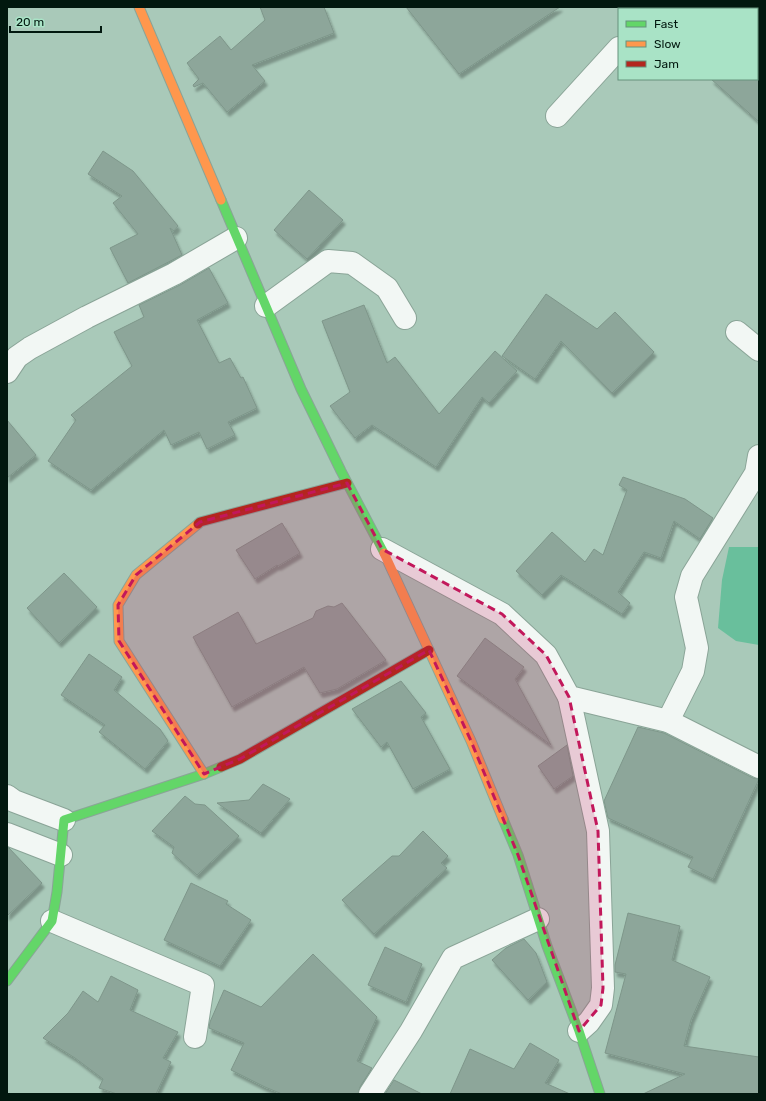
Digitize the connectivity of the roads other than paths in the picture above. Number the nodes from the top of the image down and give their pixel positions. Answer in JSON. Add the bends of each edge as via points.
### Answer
{"nodes":[{"id":1,"x":139,"y":7,"type":"edge"},
{"id":2,"x":618,"y":49,"type":"edge"},
{"id":3,"x":558,"y":116,"type":"dead end"},
{"id":4,"x":236,"y":238,"type":"junction"},
{"id":5,"x":266,"y":306,"type":"junction"},
{"id":6,"x":406,"y":318,"type":"dead end"},
{"id":7,"x":737,"y":332,"type":"dead end"},
{"id":8,"x":759,"y":350,"type":"edge"},
{"id":9,"x":7,"y":372,"type":"edge"},
{"id":10,"x":759,"y":456,"type":"edge"},
{"id":11,"x":347,"y":484,"type":"junction"},
{"id":12,"x":382,"y":549,"type":"junction"},
{"id":13,"x":429,"y":650,"type":"junction"},
{"id":14,"x":569,"y":697,"type":"junction"},
{"id":15,"x":668,"y":721,"type":"junction"},
{"id":16,"x":759,"y":767,"type":"edge"},
{"id":17,"x":204,"y":774,"type":"junction"},
{"id":18,"x":7,"y":796,"type":"edge"},
{"id":19,"x":64,"y":820,"type":"junction"},
{"id":20,"x":7,"y":834,"type":"edge"},
{"id":21,"x":61,"y":855,"type":"junction"},
{"id":22,"x":538,"y":919,"type":"junction"},
{"id":23,"x":52,"y":921,"type":"junction"},
{"id":24,"x":7,"y":981,"type":"edge"},
{"id":25,"x":579,"y":1031,"type":"junction"},
{"id":26,"x":196,"y":1037,"type":"dead end"},
{"id":27,"x":370,"y":1094,"type":"edge"},
{"id":28,"x":600,"y":1094,"type":"edge"}],
"edges":[{"from":1,"to":4,"type":"main road"},
{"from":2,"to":3,"type":"street"},
{"from":4,"to":5,"type":"main road"},
{"from":4,"to":9,"type":"street","via":[[174,274],[30,348],[17,357]]},
{"from":5,"to":6,"type":"street","via":[[328,261],[352,263],[387,288]]},
{"from":5,"to":11,"type":"main road","via":[[301,389]]},
{"from":7,"to":8,"type":"street"},
{"from":10,"to":15,"type":"street","via":[[756,473],[692,576],[686,597],[697,648],[693,671]]},
{"from":11,"to":12,"type":"main road"},
{"from":11,"to":17,"type":"main road","via":[[200,522],[136,575],[118,604],[118,641]]},
{"from":12,"to":13,"type":"main road"},
{"from":12,"to":14,"type":"street","via":[[502,614],[546,655]]},
{"from":13,"to":17,"type":"main road","via":[[240,759]]},
{"from":13,"to":22,"type":"main road","via":[[474,748],[518,855]]},
{"from":14,"to":15,"type":"street"},
{"from":14,"to":25,"type":"street","via":[[598,831],[603,988],[601,1005]]},
{"from":15,"to":16,"type":"street"},
{"from":17,"to":19,"type":"main road"},
{"from":18,"to":19,"type":"street"},
{"from":19,"to":21,"type":"main road"},
{"from":20,"to":21,"type":"street"},
{"from":21,"to":23,"type":"main road"},
{"from":22,"to":25,"type":"main road"},
{"from":22,"to":27,"type":"street","via":[[453,958],[411,1031]]},
{"from":23,"to":24,"type":"main road"},
{"from":23,"to":26,"type":"street","via":[[203,986]]},
{"from":25,"to":28,"type":"main road"}]}
